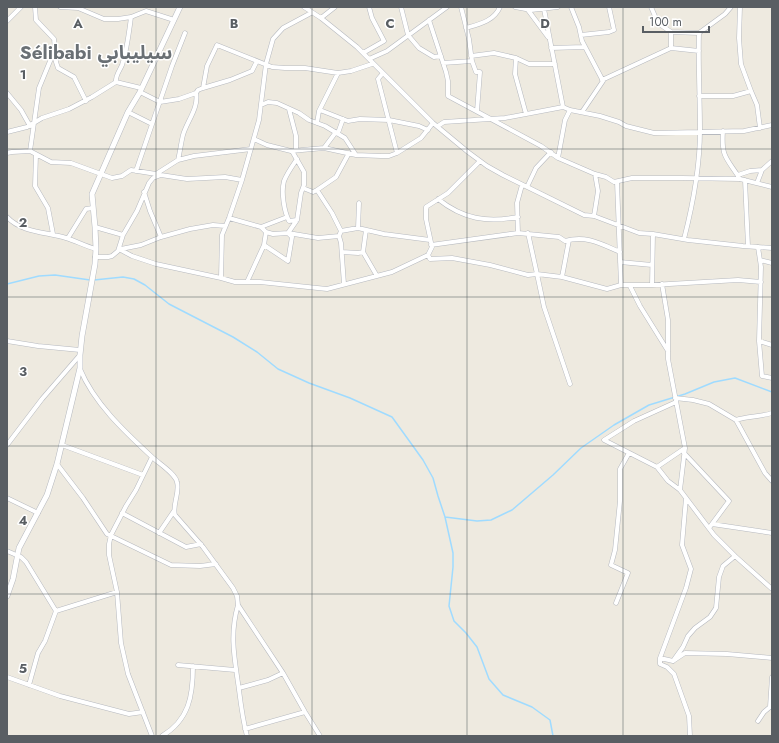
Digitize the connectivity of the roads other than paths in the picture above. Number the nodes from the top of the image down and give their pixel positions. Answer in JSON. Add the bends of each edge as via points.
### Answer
{"nodes":[{"id":1,"x":21,"y":7,"type":"edge"},
{"id":2,"x":35,"y":7,"type":"edge"},
{"id":3,"x":60,"y":7,"type":"edge"},
{"id":4,"x":137,"y":7,"type":"edge"},
{"id":5,"x":180,"y":7,"type":"edge"},
{"id":6,"x":304,"y":7,"type":"edge"},
{"id":7,"x":335,"y":7,"type":"edge"},
{"id":8,"x":368,"y":7,"type":"edge"},
{"id":9,"x":401,"y":7,"type":"edge"},
{"id":10,"x":447,"y":7,"type":"edge"},
{"id":11,"x":461,"y":7,"type":"edge"},
{"id":12,"x":500,"y":7,"type":"edge"},
{"id":13,"x":515,"y":7,"type":"edge"},
{"id":14,"x":558,"y":7,"type":"edge"},
{"id":15,"x":571,"y":7,"type":"edge"},
{"id":16,"x":609,"y":7,"type":"edge"},
{"id":17,"x":651,"y":7,"type":"edge"},
{"id":18,"x":731,"y":7,"type":"edge"},
{"id":19,"x":740,"y":7,"type":"edge"},
{"id":20,"x":77,"y":8,"type":"edge"},
{"id":21,"x":528,"y":10,"type":"junction"},
{"id":22,"x":544,"y":10,"type":"junction"},
{"id":23,"x":140,"y":12,"type":"junction"},
{"id":24,"x":311,"y":12,"type":"junction"},
{"id":25,"x":131,"y":17,"type":"junction"},
{"id":26,"x":321,"y":18,"type":"junction"},
{"id":27,"x":174,"y":20,"type":"junction"},
{"id":28,"x":429,"y":20,"type":"junction"},
{"id":29,"x":7,"y":21,"type":"edge"},
{"id":30,"x":466,"y":28,"type":"junction"},
{"id":31,"x":672,"y":32,"type":"junction"},
{"id":32,"x":699,"y":32,"type":"junction"},
{"id":33,"x":185,"y":33,"type":"dead end"},
{"id":34,"x":408,"y":35,"type":"junction"},
{"id":35,"x":581,"y":35,"type":"junction"},
{"id":36,"x":550,"y":39,"type":"junction"},
{"id":37,"x":584,"y":47,"type":"junction"},
{"id":38,"x":552,"y":48,"type":"junction"},
{"id":39,"x":671,"y":48,"type":"junction"},
{"id":40,"x":55,"y":50,"type":"junction"},
{"id":41,"x":699,"y":51,"type":"junction"},
{"id":42,"x":363,"y":53,"type":"junction"},
{"id":43,"x":441,"y":56,"type":"junction"},
{"id":44,"x":472,"y":58,"type":"junction"},
{"id":45,"x":516,"y":58,"type":"junction"},
{"id":46,"x":369,"y":59,"type":"junction"},
{"id":47,"x":256,"y":62,"type":"junction"},
{"id":48,"x":443,"y":63,"type":"junction"},
{"id":49,"x":266,"y":64,"type":"junction"},
{"id":50,"x":372,"y":64,"type":"junction"},
{"id":51,"x":555,"y":64,"type":"junction"},
{"id":52,"x":338,"y":73,"type":"junction"},
{"id":53,"x":383,"y":73,"type":"junction"},
{"id":54,"x":602,"y":80,"type":"junction"},
{"id":55,"x":116,"y":82,"type":"junction"},
{"id":56,"x":203,"y":88,"type":"junction"},
{"id":57,"x":140,"y":90,"type":"junction"},
{"id":58,"x":751,"y":91,"type":"junction"},
{"id":59,"x":7,"y":93,"type":"edge"},
{"id":60,"x":196,"y":93,"type":"junction"},
{"id":61,"x":699,"y":96,"type":"junction"},
{"id":62,"x":86,"y":101,"type":"junction"},
{"id":63,"x":160,"y":102,"type":"junction"},
{"id":64,"x":261,"y":105,"type":"junction"},
{"id":65,"x":563,"y":107,"type":"junction"},
{"id":66,"x":289,"y":109,"type":"junction"},
{"id":67,"x":320,"y":110,"type":"junction"},
{"id":68,"x":570,"y":110,"type":"junction"},
{"id":69,"x":478,"y":111,"type":"junction"},
{"id":70,"x":128,"y":112,"type":"junction"},
{"id":71,"x":582,"y":112,"type":"junction"},
{"id":72,"x":526,"y":114,"type":"junction"},
{"id":73,"x":343,"y":119,"type":"junction"},
{"id":74,"x":489,"y":119,"type":"junction"},
{"id":75,"x":389,"y":120,"type":"junction"},
{"id":76,"x":317,"y":123,"type":"junction"},
{"id":77,"x":433,"y":123,"type":"junction"},
{"id":78,"x":152,"y":124,"type":"junction"},
{"id":79,"x":32,"y":125,"type":"junction"},
{"id":80,"x":772,"y":125,"type":"edge"},
{"id":81,"x":438,"y":126,"type":"junction"},
{"id":82,"x":760,"y":128,"type":"junction"},
{"id":83,"x":428,"y":130,"type":"junction"},
{"id":84,"x":700,"y":131,"type":"junction"},
{"id":85,"x":723,"y":131,"type":"junction"},
{"id":86,"x":7,"y":132,"type":"edge"},
{"id":87,"x":337,"y":133,"type":"junction"},
{"id":88,"x":254,"y":139,"type":"junction"},
{"id":89,"x":324,"y":148,"type":"junction"},
{"id":90,"x":251,"y":149,"type":"junction"},
{"id":91,"x":30,"y":151,"type":"junction"},
{"id":92,"x":294,"y":151,"type":"junction"},
{"id":93,"x":551,"y":152,"type":"junction"},
{"id":94,"x":7,"y":153,"type":"edge"},
{"id":95,"x":349,"y":153,"type":"junction"},
{"id":96,"x":397,"y":153,"type":"junction"},
{"id":97,"x":36,"y":155,"type":"junction"},
{"id":98,"x":356,"y":155,"type":"junction"},
{"id":99,"x":558,"y":158,"type":"junction"},
{"id":100,"x":296,"y":159,"type":"junction"},
{"id":101,"x":178,"y":160,"type":"junction"},
{"id":102,"x":480,"y":161,"type":"junction"},
{"id":103,"x":772,"y":161,"type":"edge"},
{"id":104,"x":136,"y":170,"type":"junction"},
{"id":105,"x":762,"y":170,"type":"junction"},
{"id":106,"x":100,"y":173,"type":"junction"},
{"id":107,"x":161,"y":173,"type":"junction"},
{"id":108,"x":148,"y":174,"type":"junction"},
{"id":109,"x":595,"y":174,"type":"junction"},
{"id":110,"x":739,"y":177,"type":"junction"},
{"id":111,"x":696,"y":178,"type":"junction"},
{"id":112,"x":242,"y":180,"type":"junction"},
{"id":113,"x":745,"y":180,"type":"junction"},
{"id":114,"x":617,"y":182,"type":"junction"},
{"id":115,"x":149,"y":183,"type":"junction"},
{"id":116,"x":757,"y":183,"type":"junction"},
{"id":117,"x":522,"y":185,"type":"junction"},
{"id":118,"x":528,"y":187,"type":"junction"},
{"id":119,"x":772,"y":187,"type":"edge"},
{"id":120,"x":303,"y":188,"type":"junction"},
{"id":121,"x":317,"y":190,"type":"junction"},
{"id":122,"x":144,"y":192,"type":"junction"},
{"id":123,"x":438,"y":199,"type":"junction"},
{"id":124,"x":359,"y":203,"type":"dead end"},
{"id":125,"x":93,"y":208,"type":"junction"},
{"id":126,"x":594,"y":216,"type":"junction"},
{"id":127,"x":7,"y":217,"type":"edge"},
{"id":128,"x":287,"y":217,"type":"junction"},
{"id":129,"x":518,"y":217,"type":"junction"},
{"id":130,"x":229,"y":218,"type":"junction"},
{"id":131,"x":297,"y":220,"type":"junction"},
{"id":132,"x":226,"y":226,"type":"junction"},
{"id":133,"x":619,"y":226,"type":"junction"},
{"id":134,"x":96,"y":227,"type":"junction"},
{"id":135,"x":261,"y":227,"type":"junction"},
{"id":136,"x":358,"y":228,"type":"junction"},
{"id":137,"x":340,"y":230,"type":"junction"},
{"id":138,"x":366,"y":230,"type":"junction"},
{"id":139,"x":266,"y":232,"type":"junction"},
{"id":140,"x":288,"y":233,"type":"junction"},
{"id":141,"x":518,"y":233,"type":"junction"},
{"id":142,"x":528,"y":233,"type":"junction"},
{"id":143,"x":53,"y":234,"type":"junction"},
{"id":144,"x":653,"y":234,"type":"junction"},
{"id":145,"x":123,"y":235,"type":"junction"},
{"id":146,"x":339,"y":236,"type":"junction"},
{"id":147,"x":161,"y":237,"type":"junction"},
{"id":148,"x":68,"y":238,"type":"junction"},
{"id":149,"x":684,"y":239,"type":"junction"},
{"id":150,"x":569,"y":240,"type":"junction"},
{"id":151,"x":431,"y":242,"type":"junction"},
{"id":152,"x":264,"y":245,"type":"junction"},
{"id":153,"x":748,"y":246,"type":"junction"},
{"id":154,"x":758,"y":247,"type":"junction"},
{"id":155,"x":772,"y":248,"type":"edge"},
{"id":156,"x":96,"y":249,"type":"junction"},
{"id":157,"x":120,"y":249,"type":"junction"},
{"id":158,"x":342,"y":252,"type":"junction"},
{"id":159,"x":363,"y":252,"type":"junction"},
{"id":160,"x":620,"y":252,"type":"junction"},
{"id":161,"x":428,"y":255,"type":"junction"},
{"id":162,"x":95,"y":257,"type":"junction"},
{"id":163,"x":760,"y":260,"type":"junction"},
{"id":164,"x":620,"y":262,"type":"junction"},
{"id":165,"x":772,"y":263,"type":"edge"},
{"id":166,"x":652,"y":265,"type":"junction"},
{"id":167,"x":538,"y":274,"type":"junction"},
{"id":168,"x":377,"y":276,"type":"junction"},
{"id":169,"x":221,"y":278,"type":"junction"},
{"id":170,"x":562,"y":278,"type":"junction"},
{"id":171,"x":247,"y":282,"type":"junction"},
{"id":172,"x":761,"y":282,"type":"junction"},
{"id":173,"x":344,"y":284,"type":"junction"},
{"id":174,"x":662,"y":284,"type":"junction"},
{"id":175,"x":621,"y":285,"type":"junction"},
{"id":176,"x":652,"y":285,"type":"junction"},
{"id":177,"x":630,"y":286,"type":"junction"},
{"id":178,"x":7,"y":341,"type":"edge"},
{"id":179,"x":759,"y":341,"type":"junction"},
{"id":180,"x":772,"y":345,"type":"edge"},
{"id":181,"x":668,"y":351,"type":"junction"},
{"id":182,"x":80,"y":352,"type":"junction"},
{"id":183,"x":80,"y":368,"type":"junction"},
{"id":184,"x":772,"y":378,"type":"edge"},
{"id":185,"x":570,"y":384,"type":"dead end"},
{"id":186,"x":676,"y":400,"type":"junction"},
{"id":187,"x":772,"y":413,"type":"edge"},
{"id":188,"x":736,"y":420,"type":"junction"},
{"id":189,"x":7,"y":445,"type":"edge"},
{"id":190,"x":62,"y":445,"type":"junction"},
{"id":191,"x":685,"y":448,"type":"junction"},
{"id":192,"x":629,"y":453,"type":"junction"},
{"id":193,"x":684,"y":453,"type":"junction"},
{"id":194,"x":152,"y":457,"type":"junction"},
{"id":195,"x":57,"y":464,"type":"junction"},
{"id":196,"x":657,"y":467,"type":"junction"},
{"id":197,"x":143,"y":475,"type":"junction"},
{"id":198,"x":772,"y":481,"type":"edge"},
{"id":199,"x":680,"y":490,"type":"junction"},
{"id":200,"x":7,"y":498,"type":"edge"},
{"id":201,"x":686,"y":498,"type":"junction"},
{"id":202,"x":174,"y":511,"type":"junction"},
{"id":203,"x":122,"y":512,"type":"junction"},
{"id":204,"x":38,"y":513,"type":"junction"},
{"id":205,"x":712,"y":524,"type":"junction"},
{"id":206,"x":709,"y":528,"type":"junction"},
{"id":207,"x":159,"y":533,"type":"junction"},
{"id":208,"x":772,"y":533,"type":"edge"},
{"id":209,"x":110,"y":535,"type":"junction"},
{"id":210,"x":201,"y":544,"type":"junction"},
{"id":211,"x":7,"y":551,"type":"edge"},
{"id":212,"x":18,"y":556,"type":"junction"},
{"id":213,"x":735,"y":556,"type":"junction"},
{"id":214,"x":216,"y":564,"type":"junction"},
{"id":215,"x":771,"y":587,"type":"edge"},
{"id":216,"x":117,"y":592,"type":"junction"},
{"id":217,"x":7,"y":596,"type":"edge"},
{"id":218,"x":616,"y":604,"type":"dead end"},
{"id":219,"x":238,"y":606,"type":"junction"},
{"id":220,"x":56,"y":611,"type":"junction"},
{"id":221,"x":660,"y":658,"type":"junction"},
{"id":222,"x":772,"y":658,"type":"edge"},
{"id":223,"x":673,"y":662,"type":"junction"},
{"id":224,"x":178,"y":665,"type":"dead end"},
{"id":225,"x":193,"y":666,"type":"junction"},
{"id":226,"x":235,"y":670,"type":"junction"},
{"id":227,"x":283,"y":672,"type":"junction"},
{"id":228,"x":772,"y":676,"type":"edge"},
{"id":229,"x":7,"y":677,"type":"edge"},
{"id":230,"x":30,"y":685,"type":"junction"},
{"id":231,"x":239,"y":688,"type":"junction"},
{"id":232,"x":771,"y":707,"type":"edge"},
{"id":233,"x":143,"y":712,"type":"junction"},
{"id":234,"x":305,"y":712,"type":"junction"},
{"id":235,"x":758,"y":721,"type":"dead end"},
{"id":236,"x":245,"y":729,"type":"junction"},
{"id":237,"x":151,"y":735,"type":"edge"},
{"id":238,"x":162,"y":736,"type":"edge"},
{"id":239,"x":247,"y":736,"type":"edge"},
{"id":240,"x":320,"y":736,"type":"edge"},
{"id":241,"x":690,"y":736,"type":"edge"}],
"edges":[{"from":1,"to":29,"type":"street"},
{"from":2,"to":40,"type":"street","via":[[36,20],[54,39]]},
{"from":3,"to":20,"type":"street"},
{"from":4,"to":23,"type":"street"},
{"from":5,"to":27,"type":"street"},
{"from":6,"to":24,"type":"street"},
{"from":7,"to":26,"type":"street"},
{"from":8,"to":42,"type":"street","via":[[384,41]]},
{"from":9,"to":34,"type":"street"},
{"from":10,"to":28,"type":"street"},
{"from":11,"to":30,"type":"street"},
{"from":12,"to":30,"type":"street","via":[[491,18]]},
{"from":13,"to":21,"type":"street"},
{"from":14,"to":22,"type":"street"},
{"from":15,"to":35,"type":"street"},
{"from":16,"to":35,"type":"street","via":[[614,30]]},
{"from":17,"to":31,"type":"street","via":[[658,23]]},
{"from":18,"to":32,"type":"street"},
{"from":19,"to":58,"type":"street","via":[[741,64]]},
{"from":20,"to":25,"type":"street","via":[[104,19],[118,20]]},
{"from":21,"to":22,"type":"street"},
{"from":21,"to":36,"type":"street"},
{"from":22,"to":36,"type":"street"},
{"from":23,"to":25,"type":"street"},
{"from":23,"to":27,"type":"street","via":[[146,11]]},
{"from":24,"to":26,"type":"street"},
{"from":24,"to":49,"type":"street","via":[[284,28],[273,39]]},
{"from":25,"to":55,"type":"street"},
{"from":26,"to":42,"type":"street"},
{"from":27,"to":57,"type":"street"},
{"from":28,"to":34,"type":"street"},
{"from":28,"to":43,"type":"street"},
{"from":30,"to":44,"type":"street"},
{"from":31,"to":32,"type":"street"},
{"from":31,"to":39,"type":"street"},
{"from":32,"to":41,"type":"street"},
{"from":33,"to":63,"type":"street"},
{"from":34,"to":43,"type":"street","via":[[419,48],[434,57]]},
{"from":34,"to":46,"type":"street"},
{"from":35,"to":37,"type":"street"},
{"from":36,"to":38,"type":"street"},
{"from":37,"to":38,"type":"street"},
{"from":37,"to":54,"type":"street"},
{"from":38,"to":51,"type":"street"},
{"from":39,"to":41,"type":"street"},
{"from":39,"to":54,"type":"street"},
{"from":40,"to":62,"type":"street","via":[[58,68],[74,77]]},
{"from":40,"to":79,"type":"street","via":[[39,88]]},
{"from":41,"to":61,"type":"street"},
{"from":42,"to":46,"type":"street"},
{"from":43,"to":48,"type":"street"},
{"from":44,"to":45,"type":"street","via":[[494,53]]},
{"from":44,"to":48,"type":"street"},
{"from":44,"to":69,"type":"street","via":[[476,72],[480,72]]},
{"from":45,"to":51,"type":"street","via":[[529,64]]},
{"from":45,"to":72,"type":"street","via":[[515,74]]},
{"from":46,"to":50,"type":"street"},
{"from":47,"to":49,"type":"street"},
{"from":47,"to":56,"type":"street","via":[[252,71]]},
{"from":47,"to":56,"type":"street","via":[[217,45],[207,66]]},
{"from":48,"to":69,"type":"street","via":[[448,81],[448,96]]},
{"from":49,"to":52,"type":"street","via":[[272,67]]},
{"from":49,"to":64,"type":"street"},
{"from":50,"to":52,"type":"street"},
{"from":50,"to":53,"type":"street"},
{"from":51,"to":65,"type":"street"},
{"from":52,"to":67,"type":"street"},
{"from":53,"to":75,"type":"street","via":[[378,79]]},
{"from":53,"to":77,"type":"street"},
{"from":54,"to":71,"type":"street"},
{"from":55,"to":57,"type":"street"},
{"from":55,"to":62,"type":"street"},
{"from":56,"to":60,"type":"street"},
{"from":57,"to":63,"type":"street"},
{"from":57,"to":70,"type":"street"},
{"from":58,"to":61,"type":"street","via":[[732,96]]},
{"from":58,"to":82,"type":"street","via":[[757,105]]},
{"from":59,"to":79,"type":"street"},
{"from":60,"to":63,"type":"street"},
{"from":60,"to":101,"type":"street","via":[[195,106],[183,134]]},
{"from":61,"to":84,"type":"street"},
{"from":62,"to":79,"type":"street","via":[[42,118]]},
{"from":63,"to":78,"type":"street"},
{"from":64,"to":66,"type":"street","via":[[268,102],[277,103]]},
{"from":64,"to":88,"type":"street"},
{"from":65,"to":68,"type":"street"},
{"from":65,"to":72,"type":"street"},
{"from":66,"to":76,"type":"street"},
{"from":66,"to":92,"type":"street","via":[[296,136]]},
{"from":67,"to":73,"type":"street"},
{"from":67,"to":76,"type":"street"},
{"from":68,"to":71,"type":"street"},
{"from":68,"to":99,"type":"street","via":[[565,120]]},
{"from":69,"to":74,"type":"street"},
{"from":70,"to":78,"type":"street"},
{"from":70,"to":106,"type":"street"},
{"from":71,"to":84,"type":"street","via":[[650,132]]},
{"from":72,"to":74,"type":"street"},
{"from":73,"to":75,"type":"street"},
{"from":73,"to":87,"type":"street"},
{"from":74,"to":81,"type":"street","via":[[444,122]]},
{"from":74,"to":93,"type":"street"},
{"from":75,"to":83,"type":"street"},
{"from":75,"to":96,"type":"street"},
{"from":76,"to":87,"type":"street"},
{"from":77,"to":81,"type":"street"},
{"from":77,"to":83,"type":"street"},
{"from":78,"to":104,"type":"street"},
{"from":79,"to":86,"type":"street"},
{"from":79,"to":91,"type":"street"},
{"from":80,"to":82,"type":"street"},
{"from":81,"to":102,"type":"street"},
{"from":82,"to":85,"type":"street"},
{"from":83,"to":96,"type":"street","via":[[422,138]]},
{"from":84,"to":85,"type":"street"},
{"from":84,"to":111,"type":"street"},
{"from":85,"to":110,"type":"street","via":[[722,147],[725,157]]},
{"from":87,"to":89,"type":"street"},
{"from":87,"to":98,"type":"street","via":[[345,138]]},
{"from":88,"to":90,"type":"street"},
{"from":88,"to":92,"type":"street"},
{"from":89,"to":92,"type":"street"},
{"from":89,"to":95,"type":"street"},
{"from":90,"to":101,"type":"street"},
{"from":90,"to":112,"type":"street"},
{"from":91,"to":94,"type":"street"},
{"from":91,"to":97,"type":"street"},
{"from":92,"to":100,"type":"street"},
{"from":93,"to":99,"type":"street"},
{"from":93,"to":118,"type":"street","via":[[536,168]]},
{"from":95,"to":98,"type":"street"},
{"from":95,"to":121,"type":"street","via":[[336,177]]},
{"from":96,"to":98,"type":"street","via":[[389,156]]},
{"from":97,"to":106,"type":"street","via":[[51,162],[71,163]]},
{"from":97,"to":143,"type":"street","via":[[35,186],[48,208]]},
{"from":99,"to":109,"type":"street"},
{"from":100,"to":120,"type":"street","via":[[304,172]]},
{"from":100,"to":128,"type":"street","via":[[284,181],[284,211]]},
{"from":101,"to":107,"type":"street"},
{"from":102,"to":117,"type":"street"},
{"from":102,"to":123,"type":"street","via":[[464,179]]},
{"from":103,"to":105,"type":"street"},
{"from":104,"to":106,"type":"street","via":[[112,178]]},
{"from":104,"to":108,"type":"street"},
{"from":105,"to":110,"type":"street"},
{"from":105,"to":116,"type":"street"},
{"from":106,"to":125,"type":"street","via":[[92,194]]},
{"from":107,"to":108,"type":"street"},
{"from":107,"to":112,"type":"street","via":[[187,179],[225,177]]},
{"from":107,"to":115,"type":"street"},
{"from":108,"to":115,"type":"street"},
{"from":109,"to":114,"type":"street"},
{"from":109,"to":126,"type":"street","via":[[598,191]]},
{"from":110,"to":111,"type":"street"},
{"from":110,"to":113,"type":"street"},
{"from":111,"to":114,"type":"street","via":[[632,178]]},
{"from":111,"to":149,"type":"street"},
{"from":112,"to":130,"type":"street"},
{"from":113,"to":116,"type":"street"},
{"from":113,"to":153,"type":"street"},
{"from":114,"to":133,"type":"street"},
{"from":115,"to":122,"type":"street"},
{"from":116,"to":119,"type":"street"},
{"from":117,"to":118,"type":"street"},
{"from":117,"to":129,"type":"street","via":[[517,203]]},
{"from":118,"to":126,"type":"street","via":[[584,215]]},
{"from":120,"to":121,"type":"street","via":[[313,192]]},
{"from":120,"to":131,"type":"street"},
{"from":121,"to":137,"type":"street"},
{"from":122,"to":145,"type":"street","via":[[137,211]]},
{"from":122,"to":147,"type":"street"},
{"from":123,"to":129,"type":"street","via":[[461,213],[480,219]]},
{"from":123,"to":151,"type":"street","via":[[426,206]]},
{"from":124,"to":136,"type":"street"},
{"from":125,"to":134,"type":"street"},
{"from":125,"to":148,"type":"street","via":[[86,209]]},
{"from":126,"to":133,"type":"street"},
{"from":127,"to":143,"type":"street","via":[[22,227]]},
{"from":128,"to":131,"type":"street","via":[[289,221]]},
{"from":128,"to":135,"type":"street"},
{"from":129,"to":141,"type":"street"},
{"from":130,"to":132,"type":"street"},
{"from":130,"to":135,"type":"street"},
{"from":131,"to":140,"type":"street"},
{"from":132,"to":147,"type":"street","via":[[190,229]]},
{"from":132,"to":169,"type":"street","via":[[222,234]]},
{"from":133,"to":144,"type":"street","via":[[639,233]]},
{"from":133,"to":160,"type":"street"},
{"from":134,"to":145,"type":"street"},
{"from":134,"to":156,"type":"street"},
{"from":135,"to":139,"type":"street"},
{"from":136,"to":137,"type":"street"},
{"from":136,"to":138,"type":"street"},
{"from":137,"to":146,"type":"street"},
{"from":138,"to":151,"type":"street"},
{"from":138,"to":159,"type":"street"},
{"from":139,"to":140,"type":"street"},
{"from":139,"to":152,"type":"street"},
{"from":140,"to":146,"type":"street","via":[[318,238]]},
{"from":140,"to":152,"type":"street","via":[[292,237],[288,261]]},
{"from":141,"to":142,"type":"street"},
{"from":141,"to":151,"type":"street"},
{"from":142,"to":150,"type":"street","via":[[558,237],[565,242]]},
{"from":142,"to":167,"type":"street"},
{"from":143,"to":148,"type":"street"},
{"from":144,"to":149,"type":"street"},
{"from":144,"to":166,"type":"street"},
{"from":145,"to":157,"type":"street"},
{"from":146,"to":158,"type":"street"},
{"from":147,"to":157,"type":"street","via":[[142,246]]},
{"from":148,"to":156,"type":"street"},
{"from":149,"to":153,"type":"street"},
{"from":150,"to":160,"type":"street","via":[[596,241]]},
{"from":150,"to":170,"type":"street"},
{"from":151,"to":161,"type":"street"},
{"from":152,"to":171,"type":"street"},
{"from":153,"to":154,"type":"street"},
{"from":154,"to":155,"type":"street"},
{"from":154,"to":163,"type":"street"},
{"from":156,"to":162,"type":"street"},
{"from":157,"to":162,"type":"street","via":[[112,256]]},
{"from":157,"to":169,"type":"street","via":[[156,264]]},
{"from":158,"to":159,"type":"street"},
{"from":158,"to":173,"type":"street"},
{"from":159,"to":168,"type":"street"},
{"from":160,"to":164,"type":"street"},
{"from":161,"to":167,"type":"street","via":[[430,259],[452,258],[528,275]]},
{"from":161,"to":168,"type":"street","via":[[392,272]]},
{"from":162,"to":182,"type":"street"},
{"from":163,"to":165,"type":"street"},
{"from":163,"to":172,"type":"street"},
{"from":164,"to":166,"type":"street"},
{"from":164,"to":175,"type":"street"},
{"from":166,"to":176,"type":"street"},
{"from":167,"to":170,"type":"street"},
{"from":167,"to":185,"type":"street","via":[[544,307]]},
{"from":168,"to":173,"type":"street"},
{"from":169,"to":171,"type":"street"},
{"from":170,"to":175,"type":"street","via":[[607,289]]},
{"from":171,"to":173,"type":"street","via":[[327,289]]},
{"from":172,"to":174,"type":"street","via":[[738,280]]},
{"from":172,"to":179,"type":"street"},
{"from":174,"to":176,"type":"street"},
{"from":174,"to":181,"type":"street","via":[[668,320]]},
{"from":175,"to":177,"type":"street"},
{"from":176,"to":177,"type":"street"},
{"from":177,"to":181,"type":"street"},
{"from":178,"to":182,"type":"street"},
{"from":179,"to":180,"type":"street"},
{"from":179,"to":184,"type":"street","via":[[762,376]]},
{"from":181,"to":186,"type":"street"},
{"from":182,"to":183,"type":"street"},
{"from":182,"to":189,"type":"street"},
{"from":183,"to":190,"type":"street"},
{"from":183,"to":194,"type":"street","via":[[85,382],[104,408]]},
{"from":186,"to":188,"type":"street","via":[[693,400],[709,404]]},
{"from":186,"to":191,"type":"street"},
{"from":186,"to":192,"type":"street","via":[[634,421],[604,440]]},
{"from":187,"to":188,"type":"street"},
{"from":188,"to":198,"type":"street"},
{"from":190,"to":195,"type":"street"},
{"from":190,"to":197,"type":"street"},
{"from":191,"to":193,"type":"street"},
{"from":191,"to":196,"type":"street"},
{"from":192,"to":196,"type":"street"},
{"from":192,"to":218,"type":"street","via":[[620,469],[620,501],[611,565],[628,573]]},
{"from":193,"to":199,"type":"street"},
{"from":193,"to":205,"type":"street","via":[[729,501]]},
{"from":194,"to":197,"type":"street"},
{"from":194,"to":202,"type":"street","via":[[177,481]]},
{"from":195,"to":204,"type":"street"},
{"from":195,"to":209,"type":"street"},
{"from":196,"to":199,"type":"street","via":[[668,481]]},
{"from":197,"to":203,"type":"street"},
{"from":199,"to":201,"type":"street"},
{"from":200,"to":204,"type":"street"},
{"from":201,"to":206,"type":"street"},
{"from":201,"to":221,"type":"street","via":[[682,545],[691,569]]},
{"from":202,"to":207,"type":"street"},
{"from":202,"to":210,"type":"street","via":[[178,520]]},
{"from":203,"to":207,"type":"street"},
{"from":203,"to":209,"type":"street"},
{"from":204,"to":212,"type":"street","via":[[23,540]]},
{"from":205,"to":206,"type":"street"},
{"from":205,"to":208,"type":"street"},
{"from":206,"to":213,"type":"street"},
{"from":207,"to":210,"type":"street","via":[[186,547]]},
{"from":209,"to":214,"type":"street","via":[[171,565]]},
{"from":209,"to":216,"type":"street","via":[[109,555]]},
{"from":210,"to":214,"type":"street"},
{"from":211,"to":212,"type":"street"},
{"from":212,"to":217,"type":"street"},
{"from":212,"to":220,"type":"street","via":[[26,562]]},
{"from":213,"to":215,"type":"street"},
{"from":213,"to":223,"type":"street","via":[[723,566],[718,577],[716,608],[710,617],[688,636]]},
{"from":214,"to":219,"type":"street","via":[[237,596]]},
{"from":216,"to":220,"type":"street"},
{"from":216,"to":233,"type":"street","via":[[121,643],[128,674]]},
{"from":219,"to":226,"type":"street","via":[[233,621]]},
{"from":219,"to":227,"type":"street"},
{"from":220,"to":230,"type":"street","via":[[38,653]]},
{"from":221,"to":223,"type":"street"},
{"from":221,"to":241,"type":"street","via":[[660,664],[667,666],[674,674],[689,716]]},
{"from":222,"to":223,"type":"street","via":[[685,653]]},
{"from":224,"to":225,"type":"street"},
{"from":225,"to":226,"type":"street"},
{"from":225,"to":238,"type":"street","via":[[193,683],[186,712],[175,727]]},
{"from":226,"to":231,"type":"street"},
{"from":227,"to":231,"type":"street","via":[[268,680]]},
{"from":227,"to":234,"type":"street"},
{"from":228,"to":232,"type":"street"},
{"from":229,"to":230,"type":"street"},
{"from":230,"to":233,"type":"street","via":[[60,696],[129,714]]},
{"from":231,"to":236,"type":"street"},
{"from":232,"to":235,"type":"street"},
{"from":233,"to":237,"type":"street"},
{"from":234,"to":236,"type":"street"},
{"from":234,"to":240,"type":"street"},
{"from":236,"to":239,"type":"street"}]}
